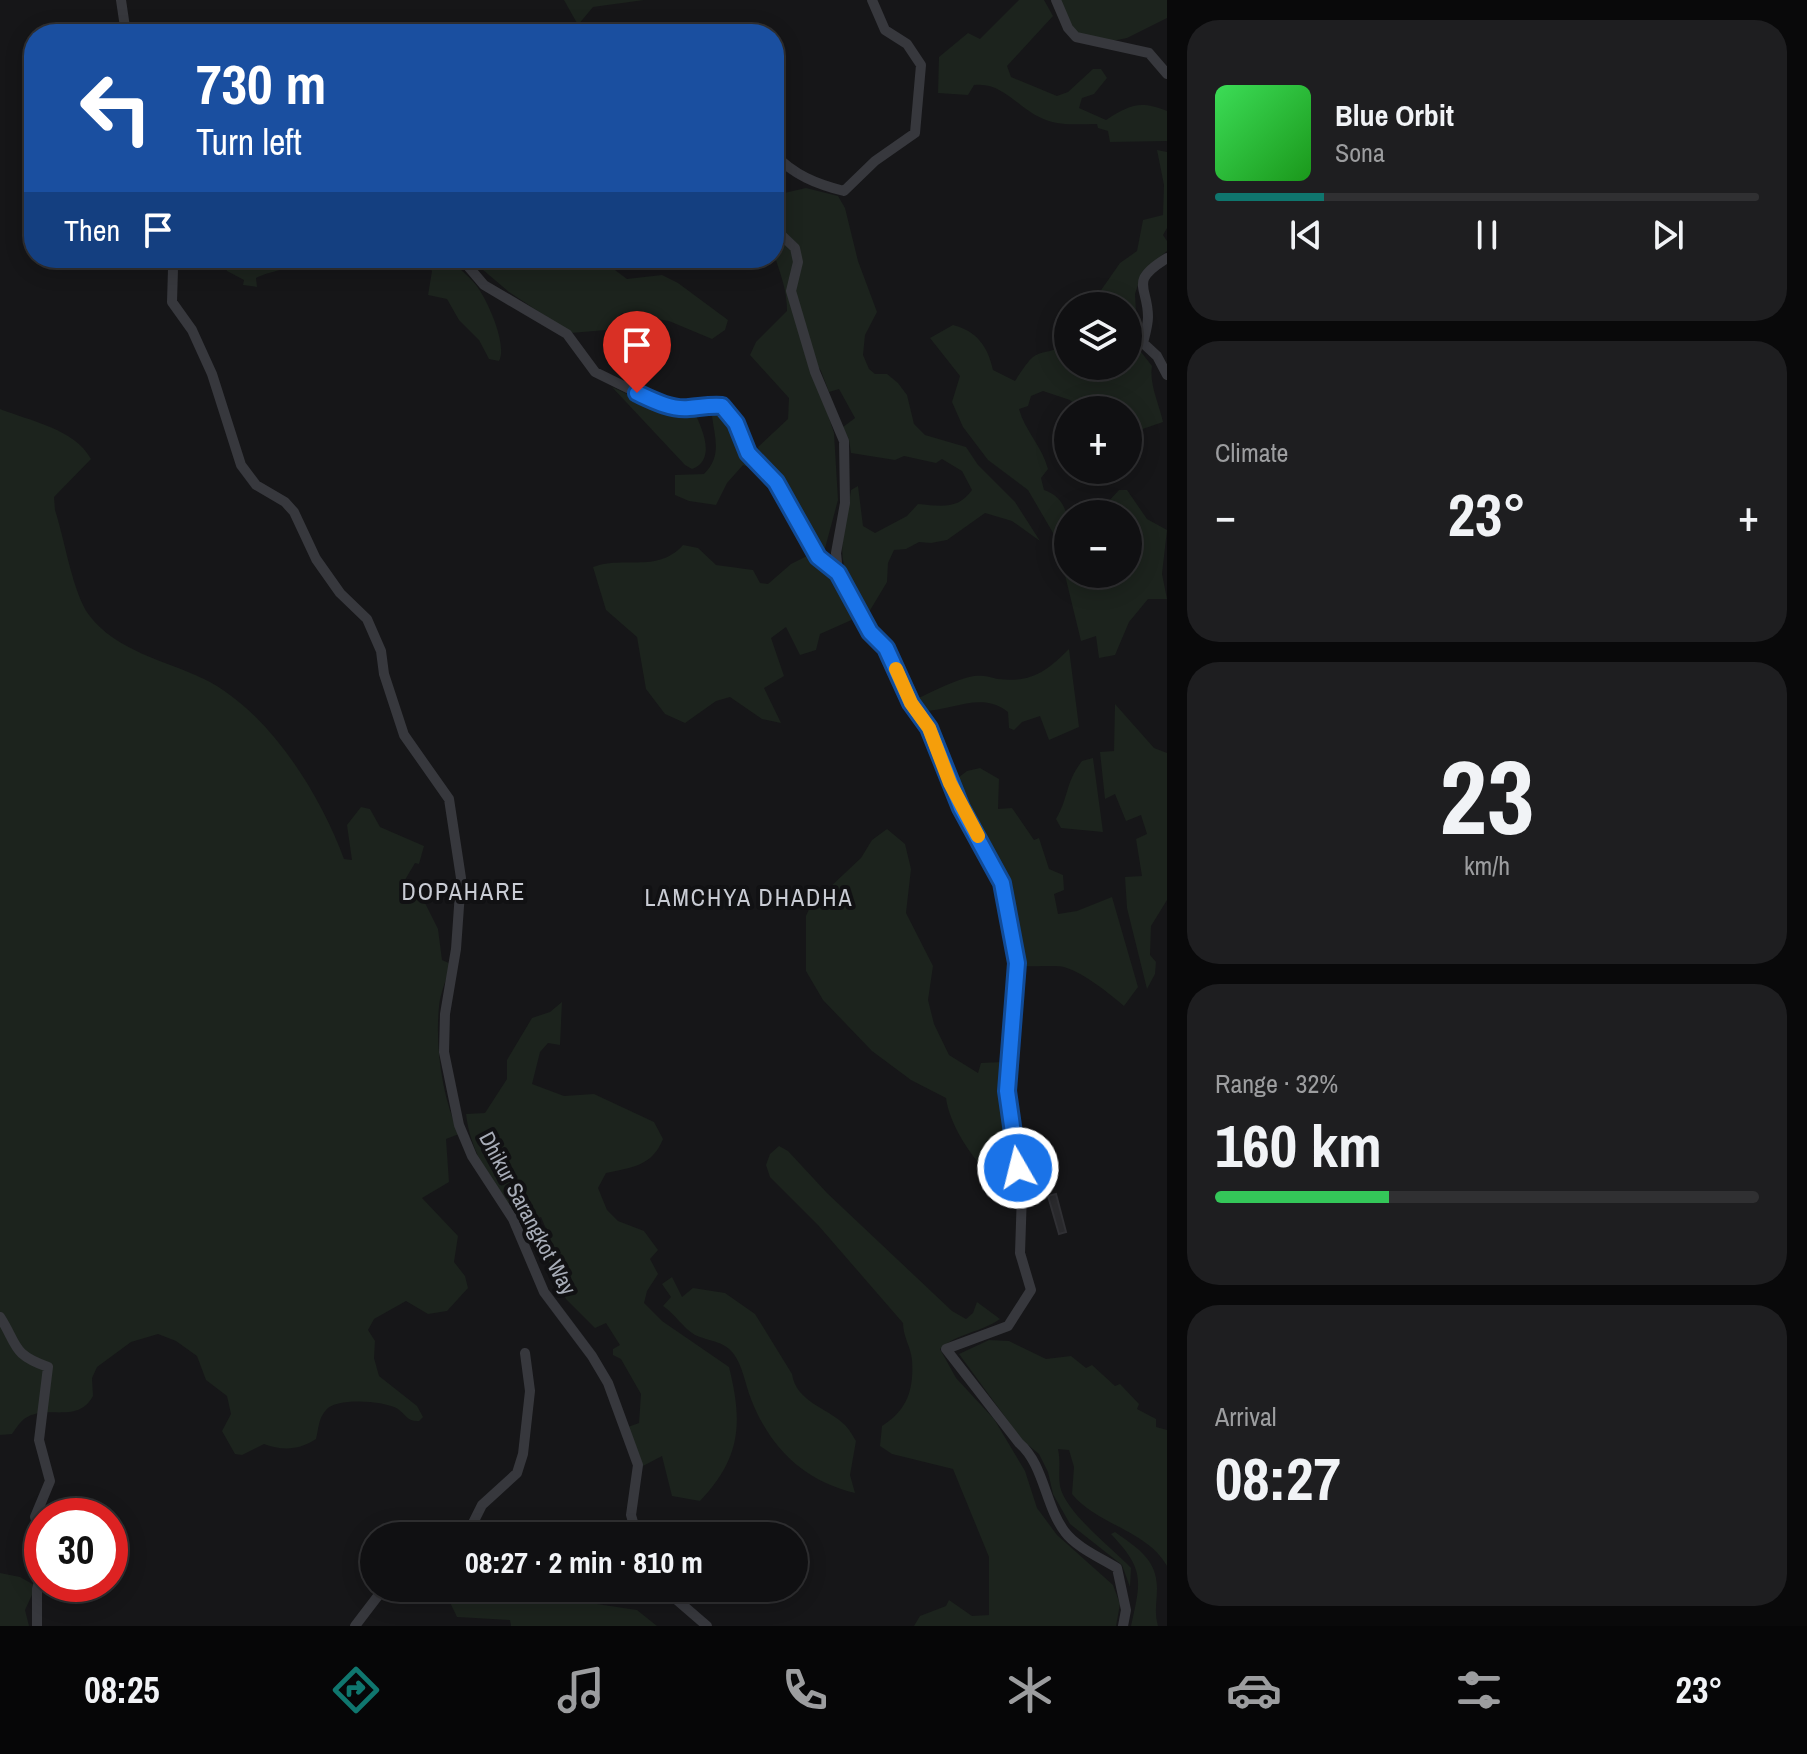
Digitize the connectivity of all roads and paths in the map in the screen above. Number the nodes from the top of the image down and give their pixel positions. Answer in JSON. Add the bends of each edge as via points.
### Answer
{"nodes":[{"id":1,"x":121,"y":0,"type":"edge"},
{"id":2,"x":872,"y":0,"type":"edge"},
{"id":3,"x":1056,"y":0,"type":"edge"},
{"id":4,"x":125,"y":24,"type":"edge"},
{"id":5,"x":1167,"y":74,"type":"edge"},
{"id":6,"x":784,"y":165,"type":"edge"},
{"id":7,"x":784,"y":238,"type":"edge"},
{"id":8,"x":1167,"y":258,"type":"edge"},
{"id":9,"x":174,"y":268,"type":"edge"},
{"id":10,"x":470,"y":268,"type":"edge"},
{"id":11,"x":1167,"y":375,"type":"edge"},
{"id":12,"x":838,"y":573,"type":"junction"},
{"id":13,"x":0,"y":1317,"type":"edge"},
{"id":14,"x":525,"y":1353,"type":"dead end"},
{"id":15,"x":43,"y":1498,"type":"edge"},
{"id":16,"x":474,"y":1522,"type":"edge"},
{"id":17,"x":633,"y":1522,"type":"edge"},
{"id":18,"x":36,"y":1602,"type":"edge"},
{"id":19,"x":373,"y":1602,"type":"edge"},
{"id":20,"x":679,"y":1602,"type":"edge"},
{"id":21,"x":37,"y":1626,"type":"edge"},
{"id":22,"x":355,"y":1626,"type":"edge"},
{"id":23,"x":707,"y":1626,"type":"edge"},
{"id":24,"x":1123,"y":1626,"type":"edge"}],
"edges":[{"from":1,"to":4,"type":"street"},
{"from":2,"to":6,"type":"street","via":[[885,30],[907,44],[921,65],[915,133],[844,191],[816,184]]},
{"from":3,"to":5,"type":"street","via":[[1076,37],[1149,53]]},
{"from":7,"to":12,"type":"street","via":[[795,248],[798,262],[791,291],[815,372],[844,441]]},
{"from":8,"to":11,"type":"street","via":[[1145,277],[1141,289],[1148,316],[1143,343]]},
{"from":9,"to":17,"type":"street","name":"Dhikur Sarangkot Way","via":[[172,302],[212,374],[241,465],[256,485],[294,512],[316,559],[367,619],[404,735],[449,799],[461,878],[444,1052],[459,1125],[472,1156],[513,1219],[544,1292],[608,1383],[638,1465]]},
{"from":10,"to":12,"type":"street","via":[[484,285],[567,334],[595,372],[658,403],[722,406],[736,423],[748,453],[776,482],[818,557]]},
{"from":12,"to":24,"type":"street","via":[[929,728],[961,808],[1002,883],[1017,963],[1007,1091],[1022,1193],[1020,1253],[1031,1290],[1008,1326],[946,1349],[1030,1452],[1066,1535],[1117,1568],[1126,1610]]},
{"from":13,"to":15,"type":"street","via":[[13,1346],[48,1367],[39,1440],[50,1481]]},
{"from":14,"to":16,"type":"street","via":[[530,1391],[523,1454],[517,1473],[491,1495]]},
{"from":18,"to":21,"type":"street"},
{"from":19,"to":22,"type":"street"},
{"from":20,"to":23,"type":"street"}]}
